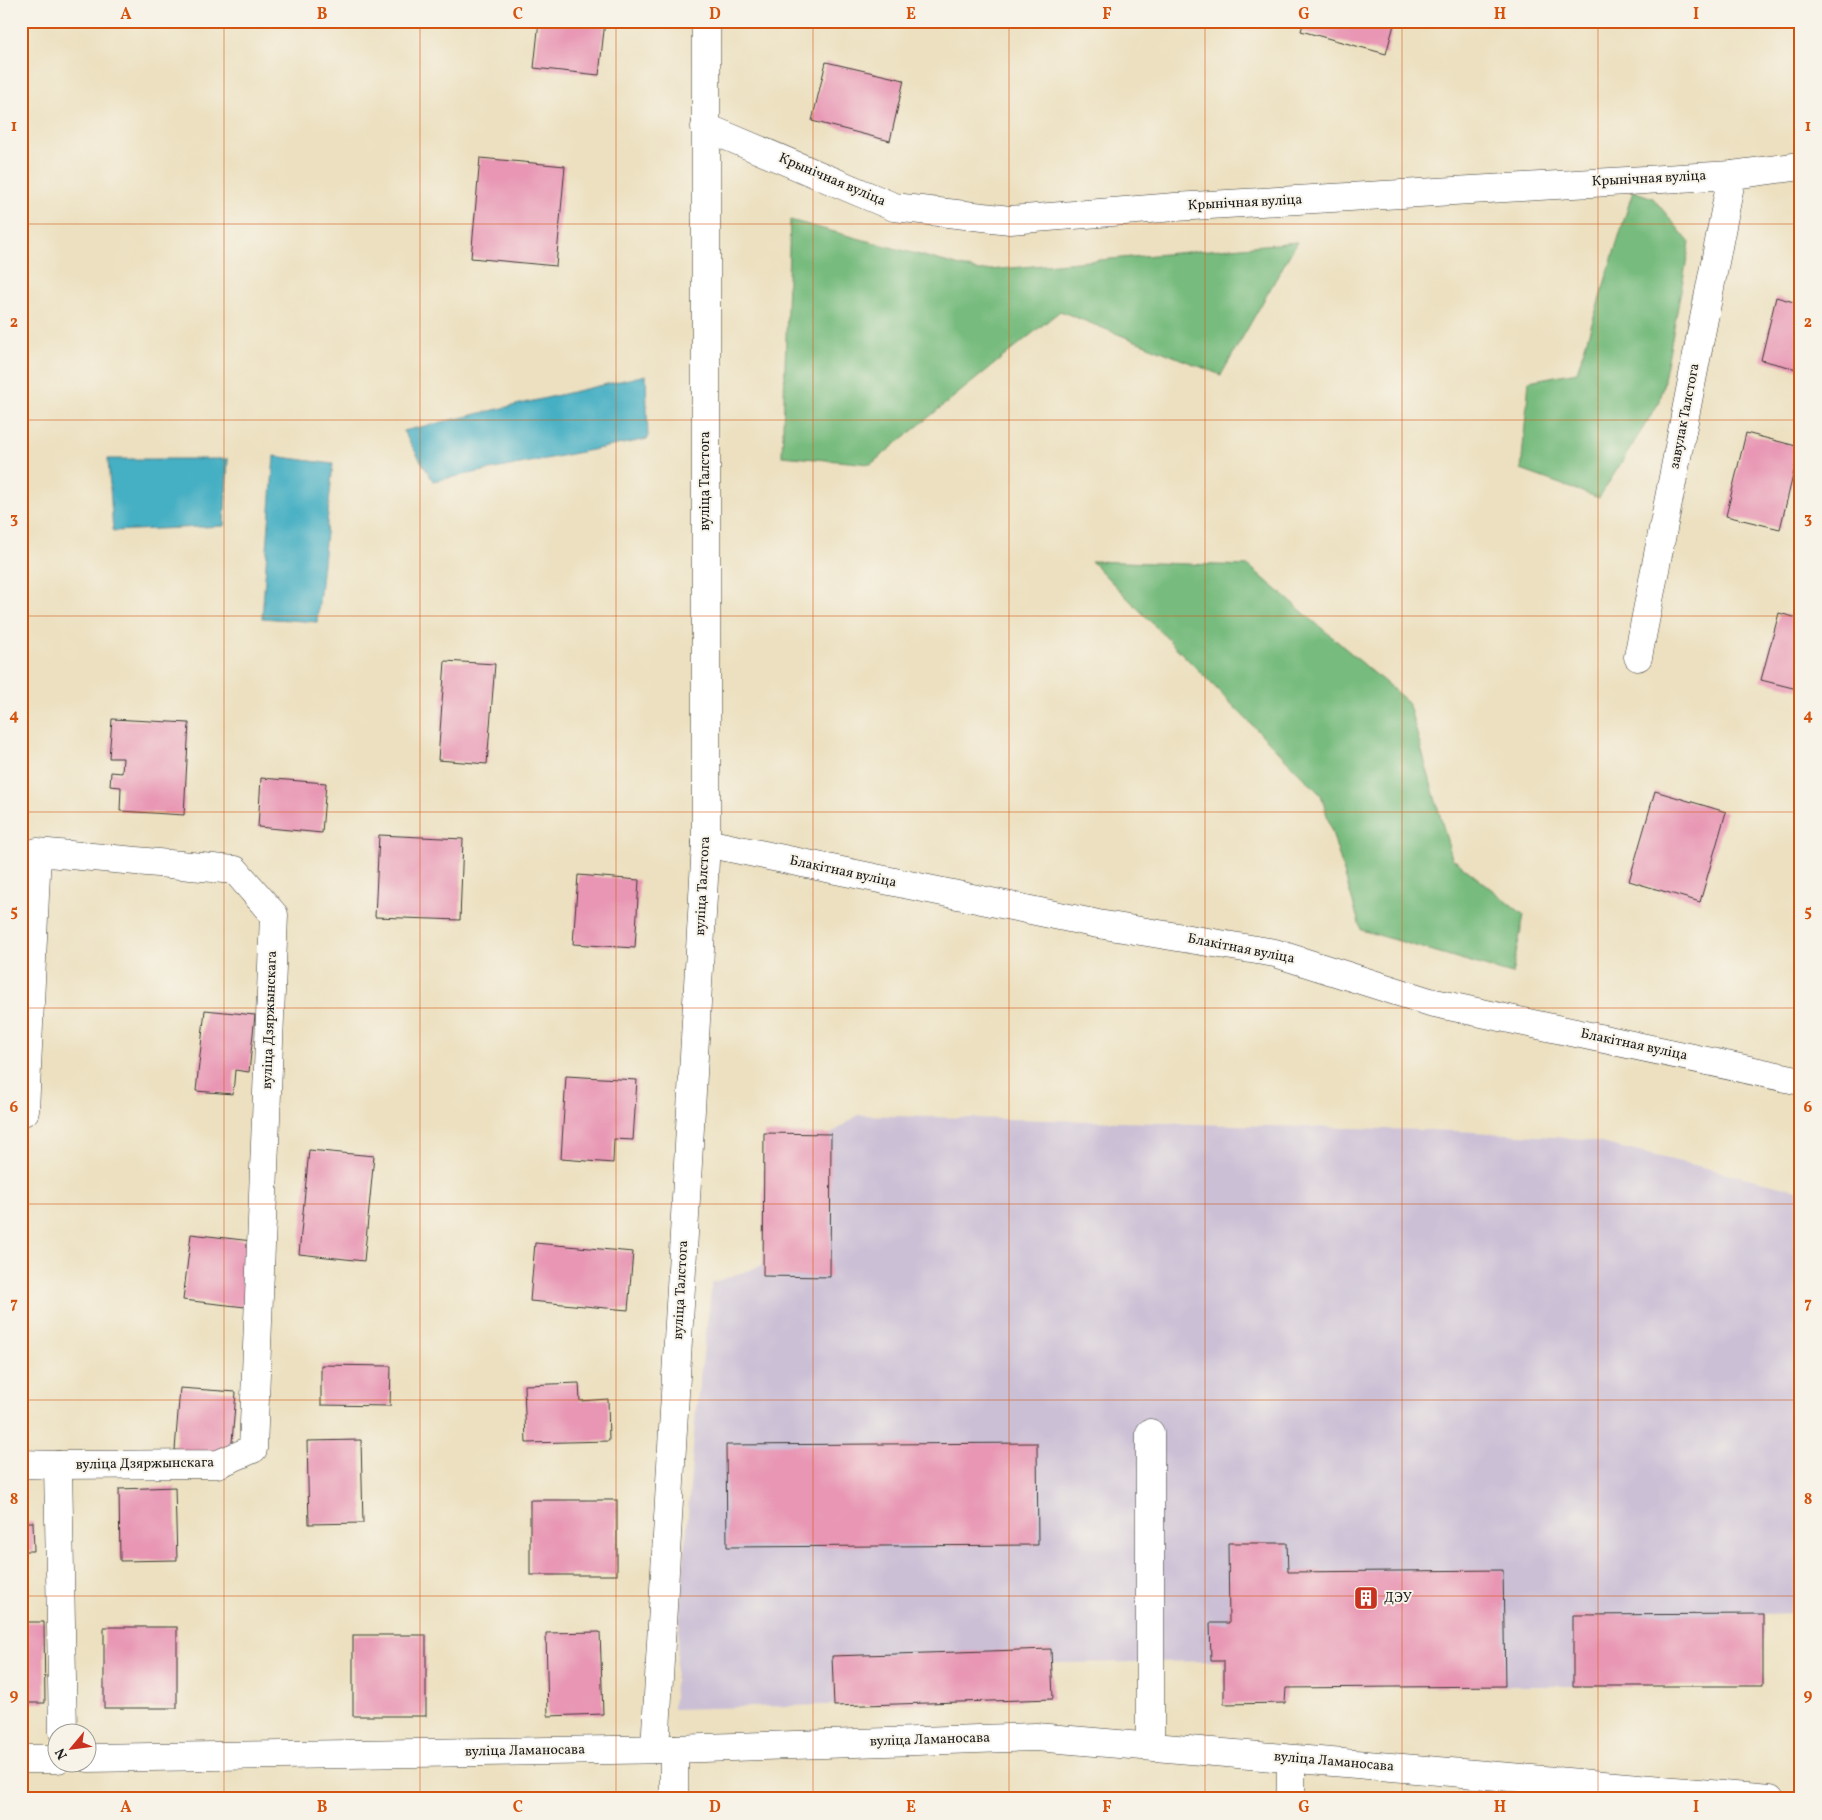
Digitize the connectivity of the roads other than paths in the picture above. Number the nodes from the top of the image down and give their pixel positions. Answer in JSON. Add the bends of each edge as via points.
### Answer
{"nodes":[{"id":1,"x":706,"y":21,"type":"edge"},
{"id":2,"x":705,"y":127,"type":"junction"},
{"id":3,"x":1801,"y":166,"type":"edge"},
{"id":4,"x":1732,"y":174,"type":"junction"},
{"id":5,"x":1638,"y":658,"type":"dead end"},
{"id":6,"x":706,"y":843,"type":"junction"},
{"id":7,"x":1801,"y":1081,"type":"edge"},
{"id":8,"x":21,"y":1113,"type":"edge"},
{"id":9,"x":1150,"y":1433,"type":"dead end"},
{"id":10,"x":21,"y":1464,"type":"edge"},
{"id":11,"x":58,"y":1465,"type":"junction"},
{"id":12,"x":63,"y":1722,"type":"edge"},
{"id":13,"x":1150,"y":1746,"type":"junction"},
{"id":14,"x":664,"y":1749,"type":"junction"},
{"id":15,"x":98,"y":1758,"type":"edge"},
{"id":16,"x":1291,"y":1758,"type":"junction"},
{"id":17,"x":21,"y":1759,"type":"edge"},
{"id":18,"x":48,"y":1759,"type":"edge"},
{"id":19,"x":674,"y":1799,"type":"edge"},
{"id":20,"x":1291,"y":1799,"type":"edge"},
{"id":21,"x":1770,"y":1799,"type":"edge"}],
"edges":[{"from":1,"to":2,"type":"street","name":"вуліца Талстога"},
{"from":2,"to":4,"type":"street","name":"Крынічная вуліца","via":[[894,206],[1010,220]]},
{"from":2,"to":6,"type":"street","name":"вуліца Талстога"},
{"from":3,"to":4,"type":"street","name":"Крынічная вуліца"},
{"from":4,"to":5,"type":"street","name":"завулак Талстога"},
{"from":6,"to":7,"type":"street","name":"Блакітная вуліца","via":[[1098,924],[1275,953],[1430,1002]]},
{"from":6,"to":14,"type":"street","name":"вуліца Талстога"},
{"from":8,"to":11,"type":"street","name":"вуліца Дзяржынскага","via":[[25,1111],[37,852],[235,870],[274,915],[253,1449],[218,1464]]},
{"from":9,"to":13,"type":"street"},
{"from":10,"to":11,"type":"street","name":"вуліца Дзяржынскага"},
{"from":11,"to":12,"type":"street","name":"вуліца Дзяржынскага"},
{"from":13,"to":14,"type":"street","name":"вуліца Ламаносава","via":[[1036,1737]]},
{"from":13,"to":16,"type":"street","name":"вуліца Ламаносава"},
{"from":14,"to":15,"type":"street","name":"вуліца Ламаносава"},
{"from":14,"to":19,"type":"street","name":"вуліца Талстога"},
{"from":16,"to":20,"type":"street"},
{"from":16,"to":21,"type":"street","name":"вуліца Ламаносава"},
{"from":17,"to":18,"type":"street"}]}
